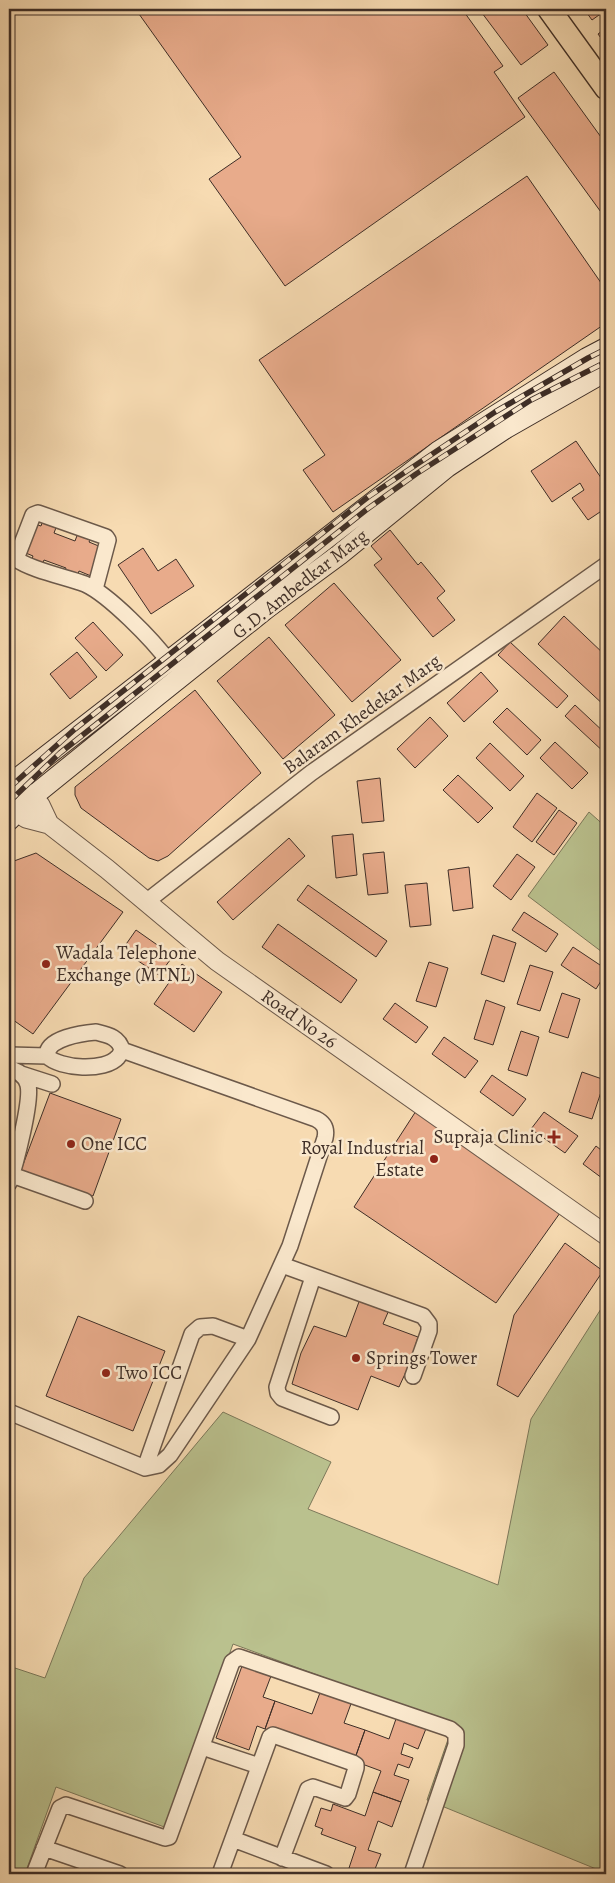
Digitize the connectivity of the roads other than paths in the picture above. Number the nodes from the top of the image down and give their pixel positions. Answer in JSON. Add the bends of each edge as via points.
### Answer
{"nodes":[{"id":1,"x":549,"y":9,"type":"edge"},
{"id":2,"x":606,"y":88,"type":"edge"},
{"id":3,"x":606,"y":348,"type":"edge"},
{"id":4,"x":606,"y":371,"type":"edge"},
{"id":5,"x":355,"y":530,"type":"junction"},
{"id":6,"x":606,"y":565,"type":"edge"},
{"id":7,"x":95,"y":590,"type":"junction"},
{"id":8,"x":178,"y":663,"type":"junction"},
{"id":9,"x":10,"y":781,"type":"edge"},
{"id":10,"x":32,"y":798,"type":"junction"},
{"id":11,"x":11,"y":813,"type":"edge"},
{"id":12,"x":49,"y":824,"type":"junction"},
{"id":13,"x":146,"y":902,"type":"junction"},
{"id":14,"x":122,"y":1050,"type":"junction"},
{"id":15,"x":9,"y":1055,"type":"edge"},
{"id":16,"x":47,"y":1056,"type":"junction"},
{"id":17,"x":19,"y":1075,"type":"edge"},
{"id":18,"x":52,"y":1087,"type":"dead end"},
{"id":19,"x":10,"y":1177,"type":"edge"},
{"id":20,"x":85,"y":1201,"type":"dead end"},
{"id":21,"x":606,"y":1235,"type":"edge"},
{"id":22,"x":282,"y":1265,"type":"junction"},
{"id":23,"x":313,"y":1276,"type":"junction"},
{"id":24,"x":248,"y":1339,"type":"junction"},
{"id":25,"x":413,"y":1376,"type":"dead end"},
{"id":26,"x":9,"y":1412,"type":"edge"},
{"id":27,"x":331,"y":1417,"type":"dead end"},
{"id":28,"x":145,"y":1468,"type":"junction"},
{"id":29,"x":202,"y":1747,"type":"junction"},
{"id":30,"x":259,"y":1766,"type":"junction"},
{"id":31,"x":232,"y":1839,"type":"junction"},
{"id":32,"x":44,"y":1848,"type":"junction"},
{"id":33,"x":282,"y":1858,"type":"junction"},
{"id":34,"x":113,"y":1873,"type":"edge"},
{"id":35,"x":34,"y":1874,"type":"edge"},
{"id":36,"x":220,"y":1874,"type":"edge"},
{"id":37,"x":326,"y":1874,"type":"edge"},
{"id":38,"x":412,"y":1874,"type":"edge"}],
"edges":[{"from":1,"to":2,"type":"main road"},
{"from":3,"to":5,"type":"main road","name":"G.D. Ambedkar Marg","via":[[439,451]]},
{"from":4,"to":5,"type":"main road","name":"G.D. Ambedkar Marg","via":[[506,428]]},
{"from":5,"to":8,"type":"main road","name":"G.D. Ambedkar Marg"},
{"from":6,"to":13,"type":"street","name":"Balaram Khedekar Marg","via":[[311,773]]},
{"from":7,"to":7,"type":"street","via":[[16,559],[33,515],[38,513],[106,537],[108,540]]},
{"from":7,"to":8,"type":"street"},
{"from":8,"to":9,"type":"main road","name":"G.D. Ambedkar Marg"},
{"from":8,"to":10,"type":"main road","name":"G.D. Ambedkar Marg"},
{"from":9,"to":10,"type":"street","name":"Road No 26"},
{"from":10,"to":11,"type":"main road","name":"G.D. Ambedkar Marg"},
{"from":10,"to":12,"type":"street","name":"Road No 26","via":[[40,805]]},
{"from":11,"to":12,"type":"street"},
{"from":12,"to":13,"type":"street","name":"Road No 26"},
{"from":13,"to":21,"type":"street","name":"Road No 26","via":[[217,961]]},
{"from":14,"to":16,"type":"street","via":[[112,1061],[83,1068]]},
{"from":14,"to":16,"type":"street","via":[[114,1037],[96,1032],[79,1033],[65,1037],[49,1048]]},
{"from":14,"to":22,"type":"street","via":[[316,1119],[324,1126],[325,1138]]},
{"from":15,"to":16,"type":"street"},
{"from":17,"to":18,"type":"street"},
{"from":17,"to":19,"type":"street","via":[[29,1099]]},
{"from":19,"to":20,"type":"street"},
{"from":22,"to":23,"type":"street"},
{"from":22,"to":24,"type":"street"},
{"from":23,"to":25,"type":"street","via":[[423,1316],[429,1331]]},
{"from":23,"to":27,"type":"street","via":[[276,1387],[282,1398]]},
{"from":24,"to":28,"type":"street","via":[[170,1455],[159,1465]]},
{"from":24,"to":28,"type":"street","via":[[213,1326],[200,1327],[192,1334]]},
{"from":26,"to":28,"type":"street"},
{"from":29,"to":30,"type":"street"},
{"from":29,"to":32,"type":"street","via":[[169,1837],[66,1805],[60,1808]]},
{"from":29,"to":38,"type":"street","via":[[232,1662],[239,1657],[450,1729],[456,1734],[456,1745]]},
{"from":30,"to":31,"type":"street"},
{"from":30,"to":33,"type":"street","via":[[273,1735],[356,1765],[345,1798],[313,1787],[308,1789]]},
{"from":31,"to":33,"type":"street"},
{"from":31,"to":36,"type":"street"},
{"from":32,"to":34,"type":"street"},
{"from":32,"to":35,"type":"street"},
{"from":33,"to":37,"type":"street"}]}
